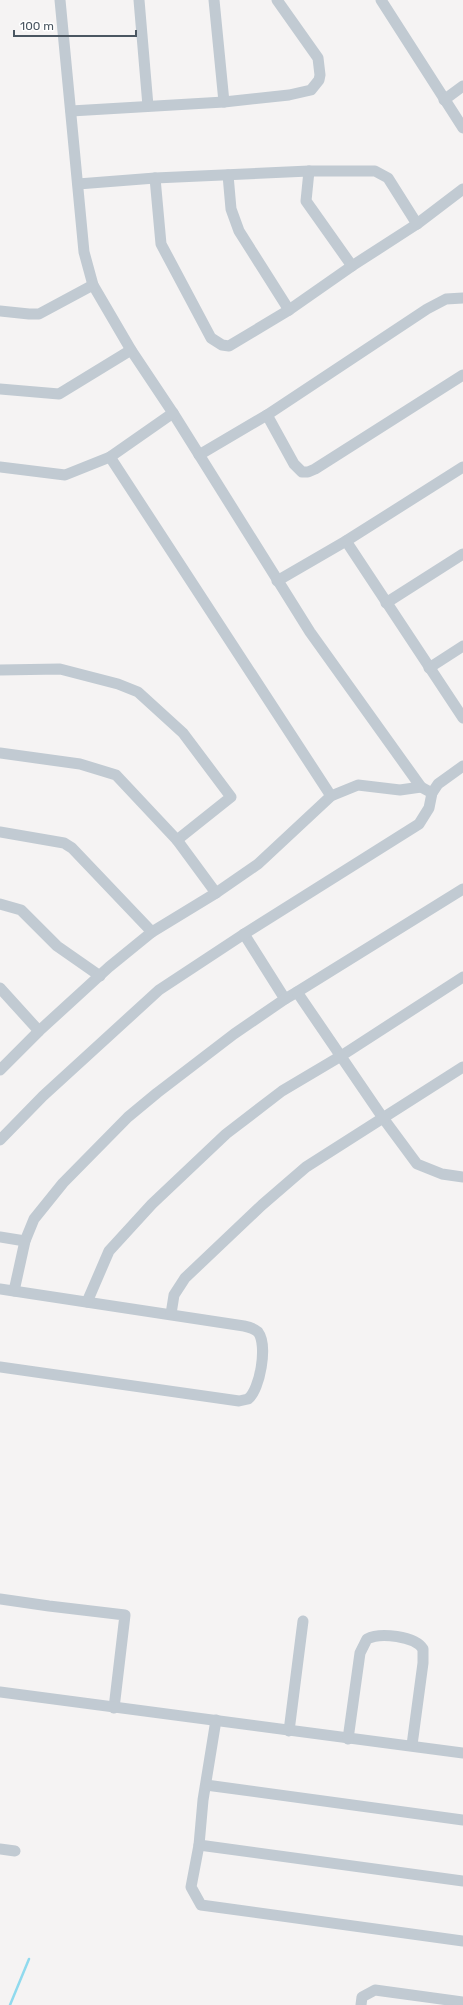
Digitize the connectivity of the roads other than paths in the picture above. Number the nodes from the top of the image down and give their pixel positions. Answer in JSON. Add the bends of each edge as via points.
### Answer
{"nodes":[{"id":1,"x":60,"y":0,"type":"edge"},
{"id":2,"x":139,"y":0,"type":"edge"},
{"id":3,"x":214,"y":0,"type":"edge"},
{"id":4,"x":277,"y":0,"type":"edge"},
{"id":5,"x":381,"y":0,"type":"edge"},
{"id":6,"x":463,"y":86,"type":"edge"},
{"id":7,"x":444,"y":100,"type":"junction"},
{"id":8,"x":224,"y":102,"type":"junction"},
{"id":9,"x":148,"y":106,"type":"junction"},
{"id":10,"x":71,"y":111,"type":"junction"},
{"id":11,"x":463,"y":128,"type":"edge"},
{"id":12,"x":309,"y":171,"type":"junction"},
{"id":13,"x":228,"y":175,"type":"junction"},
{"id":14,"x":155,"y":178,"type":"junction"},
{"id":15,"x":78,"y":184,"type":"junction"},
{"id":16,"x":463,"y":189,"type":"edge"},
{"id":17,"x":417,"y":224,"type":"junction"},
{"id":18,"x":352,"y":266,"type":"junction"},
{"id":19,"x":93,"y":285,"type":"junction"},
{"id":20,"x":463,"y":298,"type":"edge"},
{"id":21,"x":289,"y":310,"type":"junction"},
{"id":22,"x":0,"y":311,"type":"edge"},
{"id":23,"x":131,"y":350,"type":"junction"},
{"id":24,"x":463,"y":375,"type":"edge"},
{"id":25,"x":0,"y":389,"type":"edge"},
{"id":26,"x":173,"y":413,"type":"junction"},
{"id":27,"x":267,"y":415,"type":"junction"},
{"id":28,"x":199,"y":455,"type":"junction"},
{"id":29,"x":110,"y":457,"type":"junction"},
{"id":30,"x":0,"y":467,"type":"edge"},
{"id":31,"x":463,"y":467,"type":"edge"},
{"id":32,"x":346,"y":541,"type":"junction"},
{"id":33,"x":463,"y":554,"type":"edge"},
{"id":34,"x":277,"y":580,"type":"junction"},
{"id":35,"x":386,"y":603,"type":"junction"},
{"id":36,"x":463,"y":646,"type":"edge"},
{"id":37,"x":429,"y":668,"type":"junction"},
{"id":38,"x":0,"y":670,"type":"edge"},
{"id":39,"x":463,"y":718,"type":"edge"},
{"id":40,"x":0,"y":753,"type":"edge"},
{"id":41,"x":463,"y":766,"type":"edge"},
{"id":42,"x":421,"y":787,"type":"junction"},
{"id":43,"x":432,"y":793,"type":"junction"},
{"id":44,"x":330,"y":796,"type":"junction"},
{"id":45,"x":0,"y":832,"type":"edge"},
{"id":46,"x":177,"y":840,"type":"junction"},
{"id":47,"x":463,"y":889,"type":"edge"},
{"id":48,"x":216,"y":893,"type":"junction"},
{"id":49,"x":0,"y":904,"type":"edge"},
{"id":50,"x":152,"y":932,"type":"junction"},
{"id":51,"x":244,"y":934,"type":"junction"},
{"id":52,"x":100,"y":976,"type":"junction"},
{"id":53,"x":463,"y":977,"type":"edge"},
{"id":54,"x":0,"y":988,"type":"edge"},
{"id":55,"x":297,"y":992,"type":"junction"},
{"id":56,"x":285,"y":999,"type":"junction"},
{"id":57,"x":39,"y":1031,"type":"junction"},
{"id":58,"x":341,"y":1056,"type":"junction"},
{"id":59,"x":463,"y":1067,"type":"edge"},
{"id":60,"x":0,"y":1070,"type":"edge"},
{"id":61,"x":383,"y":1118,"type":"junction"},
{"id":62,"x":0,"y":1140,"type":"edge"},
{"id":63,"x":463,"y":1177,"type":"edge"},
{"id":64,"x":0,"y":1237,"type":"edge"},
{"id":65,"x":25,"y":1241,"type":"junction"},
{"id":66,"x":0,"y":1289,"type":"edge"},
{"id":67,"x":14,"y":1291,"type":"junction"},
{"id":68,"x":87,"y":1302,"type":"junction"},
{"id":69,"x":171,"y":1314,"type":"junction"},
{"id":70,"x":0,"y":1366,"type":"edge"},
{"id":71,"x":0,"y":1599,"type":"edge"},
{"id":72,"x":304,"y":1621,"type":"dead end"},
{"id":73,"x":0,"y":1692,"type":"edge"},
{"id":74,"x":114,"y":1708,"type":"junction"},
{"id":75,"x":216,"y":1720,"type":"junction"},
{"id":76,"x":289,"y":1731,"type":"junction"},
{"id":77,"x":348,"y":1739,"type":"junction"},
{"id":78,"x":412,"y":1745,"type":"junction"},
{"id":79,"x":463,"y":1753,"type":"edge"},
{"id":80,"x":206,"y":1785,"type":"junction"},
{"id":81,"x":463,"y":1820,"type":"edge"},
{"id":82,"x":199,"y":1845,"type":"junction"},
{"id":83,"x":0,"y":1849,"type":"edge"},
{"id":84,"x":15,"y":1851,"type":"dead end"},
{"id":85,"x":463,"y":1881,"type":"edge"},
{"id":86,"x":463,"y":1941,"type":"edge"},
{"id":87,"x":463,"y":2002,"type":"edge"},
{"id":88,"x":362,"y":2005,"type":"edge"}],
"edges":[{"from":1,"to":10,"type":"street"},
{"from":2,"to":9,"type":"street"},
{"from":3,"to":8,"type":"street"},
{"from":4,"to":8,"type":"street","via":[[318,58],[319,80],[311,90],[300,94]]},
{"from":5,"to":7,"type":"street"},
{"from":6,"to":7,"type":"street"},
{"from":7,"to":11,"type":"street"},
{"from":8,"to":9,"type":"street"},
{"from":9,"to":10,"type":"street"},
{"from":10,"to":15,"type":"street"},
{"from":12,"to":13,"type":"street"},
{"from":12,"to":17,"type":"street","via":[[364,170],[382,173],[395,188]]},
{"from":12,"to":18,"type":"street","via":[[306,201]]},
{"from":13,"to":14,"type":"street"},
{"from":13,"to":21,"type":"street","via":[[231,209],[238,231]]},
{"from":14,"to":15,"type":"street"},
{"from":14,"to":21,"type":"street","via":[[161,244],[211,338],[229,346]]},
{"from":15,"to":19,"type":"street","via":[[84,252]]},
{"from":16,"to":17,"type":"street"},
{"from":17,"to":18,"type":"street"},
{"from":18,"to":21,"type":"street"},
{"from":19,"to":22,"type":"street","via":[[39,314]]},
{"from":19,"to":23,"type":"street"},
{"from":20,"to":27,"type":"street","via":[[446,299],[427,310]]},
{"from":23,"to":25,"type":"street","via":[[59,394]]},
{"from":23,"to":26,"type":"street"},
{"from":24,"to":27,"type":"street","via":[[308,472],[302,472],[294,464]]},
{"from":26,"to":28,"type":"street"},
{"from":26,"to":29,"type":"street"},
{"from":27,"to":28,"type":"street"},
{"from":28,"to":34,"type":"street"},
{"from":29,"to":30,"type":"street","via":[[65,475]]},
{"from":29,"to":44,"type":"street"},
{"from":31,"to":32,"type":"street"},
{"from":32,"to":34,"type":"street"},
{"from":32,"to":35,"type":"street"},
{"from":33,"to":35,"type":"street"},
{"from":34,"to":42,"type":"street","via":[[310,632]]},
{"from":35,"to":37,"type":"street"},
{"from":36,"to":37,"type":"street"},
{"from":37,"to":39,"type":"street"},
{"from":38,"to":46,"type":"street","via":[[60,669],[118,684],[138,692],[183,733],[231,797]]},
{"from":40,"to":46,"type":"street","via":[[80,764],[116,775]]},
{"from":41,"to":43,"type":"street","via":[[438,784]]},
{"from":42,"to":43,"type":"street"},
{"from":42,"to":44,"type":"street","via":[[400,790],[358,785]]},
{"from":43,"to":51,"type":"street","via":[[429,808],[419,824]]},
{"from":44,"to":48,"type":"street","via":[[258,864]]},
{"from":45,"to":50,"type":"street","via":[[64,843],[72,848]]},
{"from":46,"to":48,"type":"street"},
{"from":47,"to":55,"type":"street"},
{"from":48,"to":50,"type":"street"},
{"from":49,"to":52,"type":"street","via":[[21,910],[57,946]]},
{"from":50,"to":52,"type":"street"},
{"from":51,"to":56,"type":"street"},
{"from":51,"to":62,"type":"street","via":[[159,990],[43,1096]]},
{"from":52,"to":57,"type":"street"},
{"from":53,"to":58,"type":"street"},
{"from":54,"to":57,"type":"street"},
{"from":55,"to":56,"type":"street"},
{"from":55,"to":58,"type":"street"},
{"from":56,"to":65,"type":"street","via":[[234,1034],[128,1117],[63,1183],[38,1213]]},
{"from":57,"to":60,"type":"street"},
{"from":58,"to":61,"type":"street"},
{"from":58,"to":68,"type":"street","via":[[282,1091],[226,1134],[152,1204],[108,1251]]},
{"from":59,"to":61,"type":"street"},
{"from":61,"to":63,"type":"street","via":[[418,1164],[442,1174]]},
{"from":61,"to":69,"type":"street","via":[[306,1167],[262,1205],[178,1286]]},
{"from":64,"to":65,"type":"street"},
{"from":65,"to":67,"type":"street"},
{"from":66,"to":67,"type":"street"},
{"from":67,"to":68,"type":"street"},
{"from":68,"to":69,"type":"street"},
{"from":69,"to":70,"type":"street","via":[[244,1326],[259,1333],[262,1341],[262,1364],[252,1396],[239,1401]]},
{"from":71,"to":74,"type":"street","via":[[125,1615]]},
{"from":72,"to":76,"type":"street"},
{"from":73,"to":74,"type":"street"},
{"from":74,"to":75,"type":"street"},
{"from":75,"to":76,"type":"street"},
{"from":75,"to":80,"type":"street"},
{"from":76,"to":77,"type":"street"},
{"from":77,"to":78,"type":"street"},
{"from":77,"to":78,"type":"street","via":[[360,1653],[368,1639],[378,1635],[410,1639],[416,1641],[423,1649],[424,1663]]},
{"from":78,"to":79,"type":"street"},
{"from":80,"to":81,"type":"street"},
{"from":80,"to":82,"type":"street"},
{"from":82,"to":85,"type":"street"},
{"from":82,"to":86,"type":"street","via":[[191,1887],[200,1905]]},
{"from":83,"to":84,"type":"street"},
{"from":87,"to":88,"type":"street","via":[[375,1990],[362,1997]]}]}
